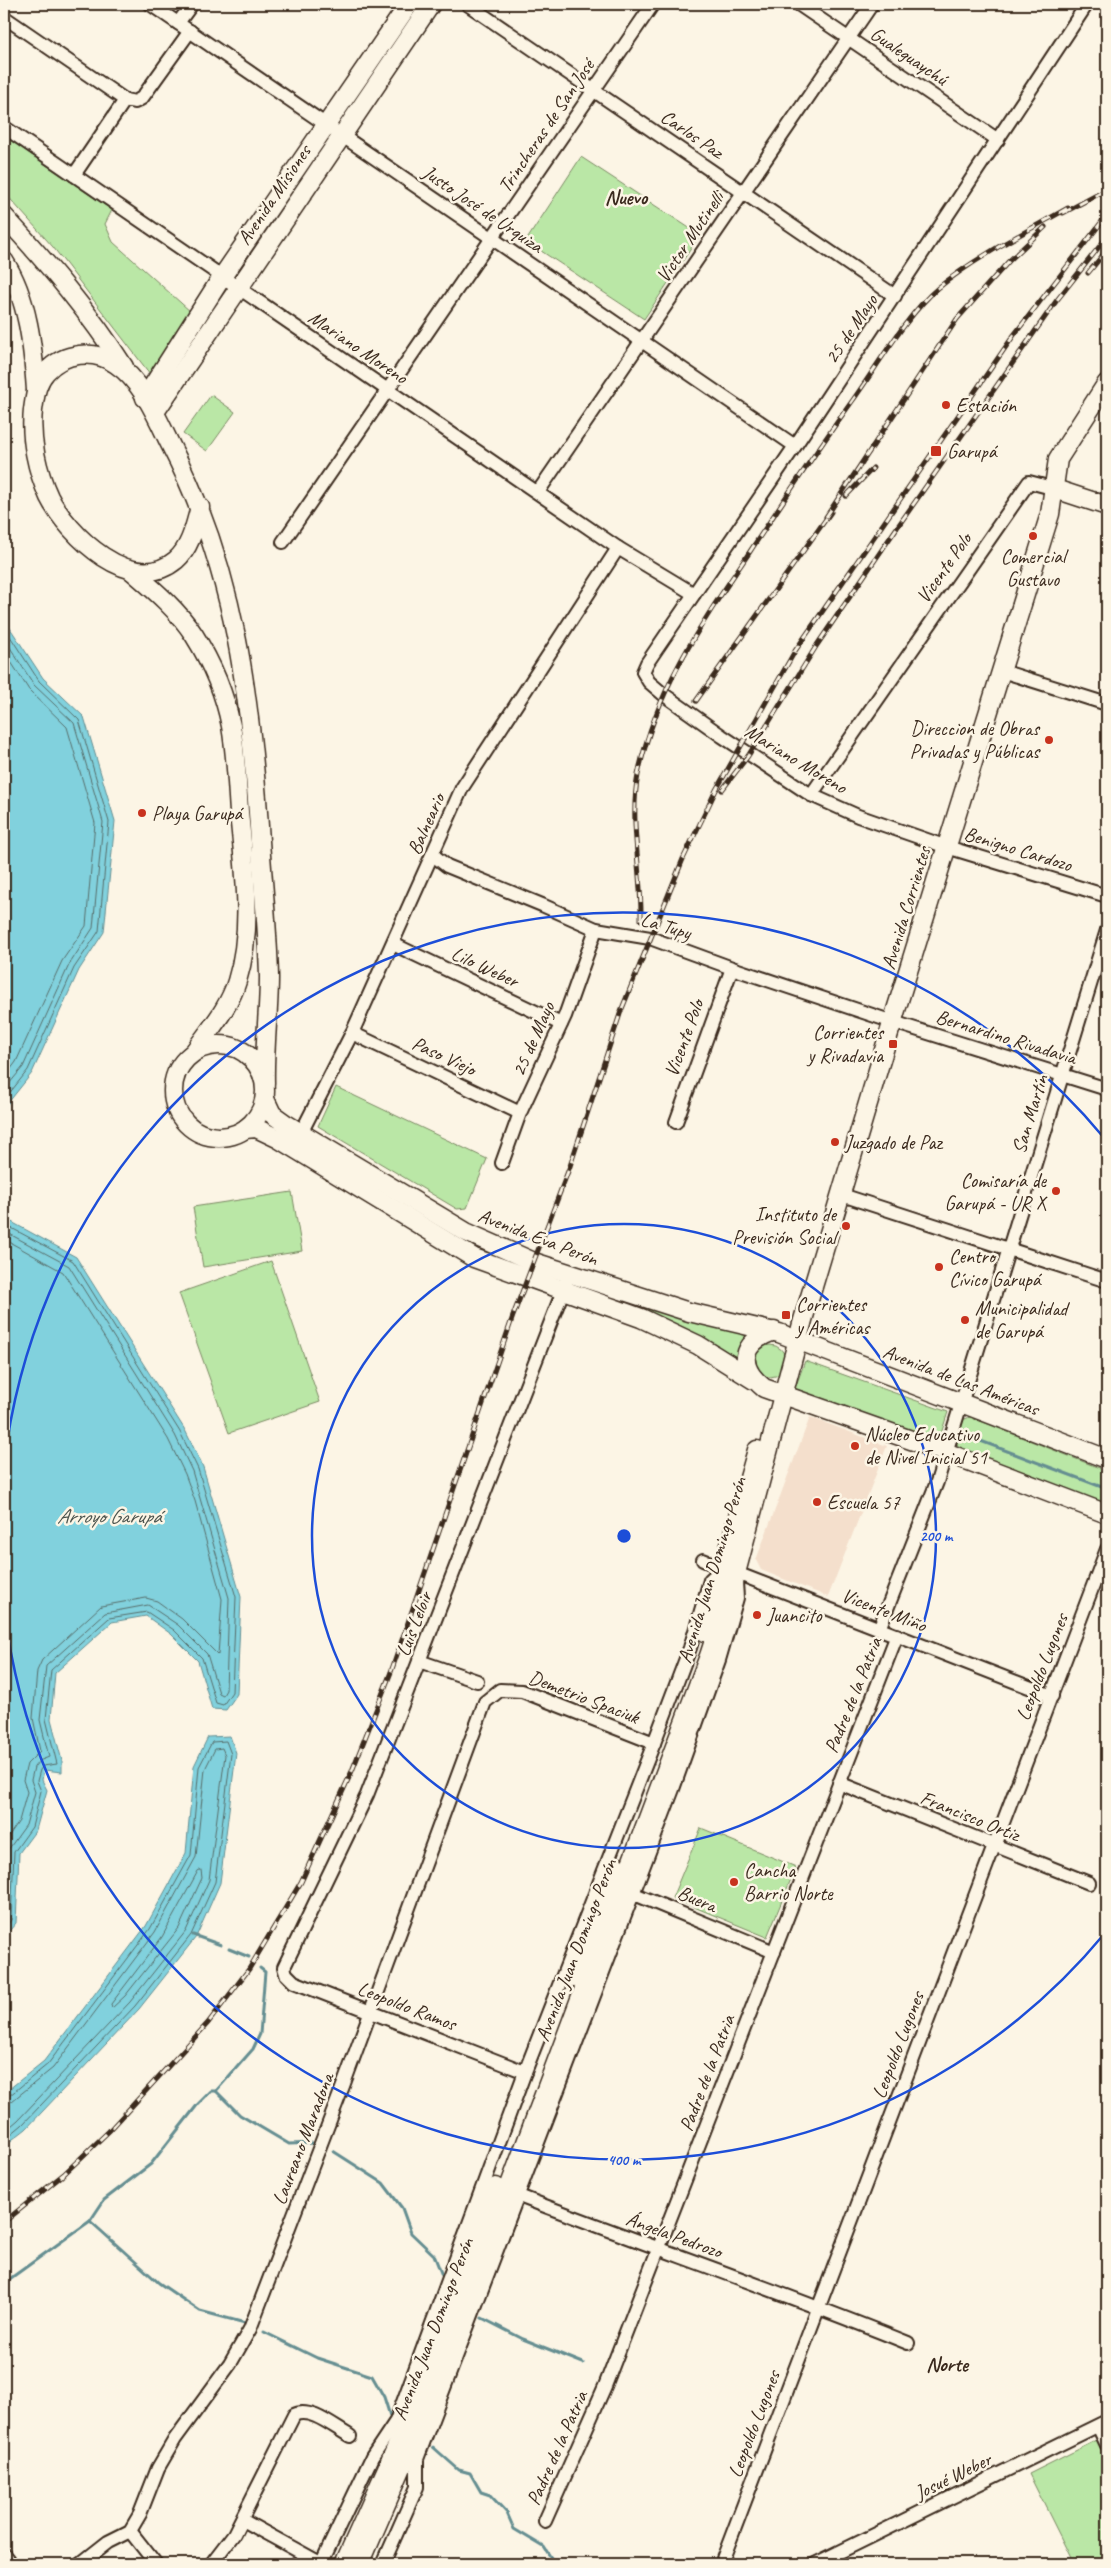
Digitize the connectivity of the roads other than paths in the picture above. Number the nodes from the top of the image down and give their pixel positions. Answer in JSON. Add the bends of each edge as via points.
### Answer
{"nodes":[{"id":1,"x":150,"y":4,"type":"edge"},
{"id":2,"x":192,"y":4,"type":"edge"},
{"id":3,"x":409,"y":4,"type":"edge"},
{"id":4,"x":431,"y":4,"type":"edge"},
{"id":5,"x":468,"y":4,"type":"edge"},
{"id":6,"x":653,"y":4,"type":"edge"},
{"id":7,"x":798,"y":4,"type":"edge"},
{"id":8,"x":872,"y":4,"type":"edge"},
{"id":9,"x":1087,"y":4,"type":"edge"},
{"id":10,"x":4,"y":17,"type":"edge"},
{"id":11,"x":178,"y":23,"type":"junction"},
{"id":12,"x":190,"y":31,"type":"junction"},
{"id":13,"x":849,"y":38,"type":"junction"},
{"id":14,"x":594,"y":90,"type":"junction"},
{"id":15,"x":126,"y":100,"type":"junction"},
{"id":16,"x":326,"y":125,"type":"junction"},
{"id":17,"x":4,"y":127,"type":"edge"},
{"id":18,"x":341,"y":135,"type":"junction"},
{"id":19,"x":998,"y":140,"type":"junction"},
{"id":20,"x":74,"y":175,"type":"junction"},
{"id":21,"x":744,"y":191,"type":"junction"},
{"id":22,"x":4,"y":216,"type":"edge"},
{"id":23,"x":492,"y":238,"type":"junction"},
{"id":24,"x":4,"y":261,"type":"edge"},
{"id":25,"x":222,"y":277,"type":"junction"},
{"id":26,"x":237,"y":287,"type":"junction"},
{"id":27,"x":895,"y":296,"type":"junction"},
{"id":28,"x":642,"y":340,"type":"junction"},
{"id":29,"x":127,"y":372,"type":"junction"},
{"id":30,"x":1107,"y":383,"type":"edge"},
{"id":31,"x":36,"y":390,"type":"junction"},
{"id":32,"x":388,"y":390,"type":"junction"},
{"id":33,"x":150,"y":405,"type":"junction"},
{"id":34,"x":795,"y":446,"type":"junction"},
{"id":35,"x":1052,"y":488,"type":"junction"},
{"id":36,"x":538,"y":492,"type":"junction"},
{"id":37,"x":1107,"y":506,"type":"edge"},
{"id":38,"x":200,"y":507,"type":"junction"},
{"id":39,"x":283,"y":542,"type":"dead end"},
{"id":40,"x":618,"y":548,"type":"junction"},
{"id":41,"x":131,"y":570,"type":"junction"},
{"id":42,"x":694,"y":594,"type":"junction"},
{"id":43,"x":1002,"y":670,"type":"junction"},
{"id":44,"x":643,"y":672,"type":"joint"},
{"id":45,"x":1107,"y":704,"type":"edge"},
{"id":46,"x":811,"y":795,"type":"junction"},
{"id":47,"x":947,"y":847,"type":"junction"},
{"id":48,"x":433,"y":855,"type":"junction"},
{"id":49,"x":1107,"y":896,"type":"edge"},
{"id":50,"x":596,"y":930,"type":"junction"},
{"id":51,"x":1107,"y":930,"type":"edge"},
{"id":52,"x":393,"y":944,"type":"junction"},
{"id":53,"x":732,"y":968,"type":"junction"},
{"id":54,"x":893,"y":1022,"type":"junction"},
{"id":55,"x":561,"y":1024,"type":"junction"},
{"id":56,"x":352,"y":1033,"type":"junction"},
{"id":57,"x":194,"y":1052,"type":"junction"},
{"id":58,"x":1062,"y":1075,"type":"junction"},
{"id":59,"x":1107,"y":1089,"type":"edge"},
{"id":60,"x":265,"y":1091,"type":"junction"},
{"id":61,"x":520,"y":1113,"type":"junction"},
{"id":62,"x":676,"y":1122,"type":"dead end"},
{"id":63,"x":245,"y":1129,"type":"junction"},
{"id":64,"x":302,"y":1133,"type":"junction"},
{"id":65,"x":502,"y":1163,"type":"dead end"},
{"id":66,"x":842,"y":1195,"type":"junction"},
{"id":67,"x":1008,"y":1250,"type":"junction"},
{"id":68,"x":1107,"y":1281,"type":"edge"},
{"id":69,"x":566,"y":1282,"type":"junction"},
{"id":70,"x":774,"y":1331,"type":"junction"},
{"id":71,"x":800,"y":1340,"type":"junction"},
{"id":72,"x":754,"y":1380,"type":"junction"},
{"id":73,"x":779,"y":1393,"type":"junction"},
{"id":74,"x":961,"y":1403,"type":"junction"},
{"id":75,"x":945,"y":1452,"type":"junction"},
{"id":76,"x":1107,"y":1459,"type":"edge"},
{"id":77,"x":1107,"y":1514,"type":"edge"},
{"id":78,"x":1107,"y":1549,"type":"edge"},
{"id":79,"x":704,"y":1560,"type":"dead end"},
{"id":80,"x":730,"y":1570,"type":"junction"},
{"id":81,"x":879,"y":1629,"type":"junction"},
{"id":82,"x":897,"y":1636,"type":"junction"},
{"id":83,"x":420,"y":1661,"type":"junction"},
{"id":84,"x":477,"y":1681,"type":"dead end"},
{"id":85,"x":500,"y":1690,"type":"joint"},
{"id":86,"x":1052,"y":1696,"type":"junction"},
{"id":87,"x":654,"y":1743,"type":"junction"},
{"id":88,"x":838,"y":1783,"type":"junction"},
{"id":89,"x":994,"y":1846,"type":"junction"},
{"id":90,"x":1089,"y":1883,"type":"dead end"},
{"id":91,"x":632,"y":1893,"type":"junction"},
{"id":92,"x":774,"y":1952,"type":"junction"},
{"id":93,"x":284,"y":1967,"type":"joint"},
{"id":94,"x":369,"y":2011,"type":"junction"},
{"id":95,"x":525,"y":2072,"type":"junction"},
{"id":96,"x":518,"y":2196,"type":"junction"},
{"id":97,"x":659,"y":2250,"type":"junction"},
{"id":98,"x":818,"y":2307,"type":"junction"},
{"id":99,"x":908,"y":2344,"type":"dead end"},
{"id":100,"x":1103,"y":2424,"type":"edge"},
{"id":101,"x":350,"y":2436,"type":"dead end"},
{"id":102,"x":1107,"y":2445,"type":"edge"},
{"id":103,"x":242,"y":2520,"type":"junction"},
{"id":104,"x":545,"y":2521,"type":"dead end"},
{"id":105,"x":130,"y":2531,"type":"junction"},
{"id":106,"x":4,"y":2555,"type":"edge"},
{"id":107,"x":722,"y":2560,"type":"edge"},
{"id":108,"x":11,"y":2564,"type":"edge"},
{"id":109,"x":80,"y":2564,"type":"edge"},
{"id":110,"x":156,"y":2564,"type":"edge"},
{"id":111,"x":211,"y":2564,"type":"edge"},
{"id":112,"x":322,"y":2564,"type":"edge"},
{"id":113,"x":344,"y":2564,"type":"edge"},
{"id":114,"x":360,"y":2564,"type":"edge"},
{"id":115,"x":383,"y":2564,"type":"edge"},
{"id":116,"x":814,"y":2564,"type":"edge"}],
"edges":[{"from":1,"to":11,"type":"street","name":"Justo José de Urquiza"},
{"from":2,"to":11,"type":"street"},
{"from":3,"to":16,"type":"main road","name":"Avenida Misiones"},
{"from":4,"to":18,"type":"main road","name":"Avenida Misiones"},
{"from":5,"to":14,"type":"street","name":"Carlos Paz"},
{"from":6,"to":14,"type":"street","name":"Trincheras de San José"},
{"from":7,"to":13,"type":"street","name":"Gualeguaychú"},
{"from":8,"to":13,"type":"street","name":"Victor Mutinelli"},
{"from":9,"to":19,"type":"street","name":"25 de Mayo"},
{"from":10,"to":15,"type":"street"},
{"from":11,"to":12,"type":"street","name":"Justo José de Urquiza"},
{"from":12,"to":15,"type":"street","via":[[142,98],[135,102]]},
{"from":12,"to":16,"type":"street","name":"Justo José de Urquiza"},
{"from":13,"to":19,"type":"street","name":"Gualeguaychú"},
{"from":13,"to":21,"type":"street","name":"Victor Mutinelli"},
{"from":14,"to":21,"type":"street","name":"Carlos Paz"},
{"from":14,"to":23,"type":"street","name":"Trincheras de San José"},
{"from":15,"to":20,"type":"street"},
{"from":16,"to":18,"type":"street","name":"Justo José de Urquiza"},
{"from":16,"to":25,"type":"main road","name":"Avenida Misiones"},
{"from":17,"to":20,"type":"street","name":"Mariano Moreno"},
{"from":18,"to":23,"type":"street","name":"Justo José de Urquiza"},
{"from":18,"to":26,"type":"main road","name":"Avenida Misiones"},
{"from":19,"to":27,"type":"street","name":"25 de Mayo"},
{"from":20,"to":25,"type":"street","name":"Mariano Moreno"},
{"from":21,"to":27,"type":"street","name":"Carlos Paz"},
{"from":21,"to":28,"type":"street","name":"Victor Mutinelli"},
{"from":22,"to":29,"type":"main road","via":[[97,324]]},
{"from":23,"to":28,"type":"street","name":"Justo José de Urquiza"},
{"from":23,"to":32,"type":"street","name":"Trincheras de San José"},
{"from":24,"to":31,"type":"main road","via":[[26,312]]},
{"from":25,"to":26,"type":"street","name":"Mariano Moreno"},
{"from":25,"to":33,"type":"main road","name":"Avenida Misiones"},
{"from":26,"to":32,"type":"street","name":"Mariano Moreno"},
{"from":26,"to":33,"type":"main road","name":"Avenida Misiones"},
{"from":27,"to":34,"type":"street","name":"25 de Mayo"},
{"from":28,"to":34,"type":"street","name":"Justo José de Urquiza"},
{"from":28,"to":36,"type":"street","name":"Victor Mutinelli"},
{"from":29,"to":31,"type":"main road","via":[[101,355],[76,356],[60,361],[47,371]]},
{"from":29,"to":33,"type":"main road"},
{"from":30,"to":35,"type":"main road","via":[[1058,459]]},
{"from":31,"to":41,"type":"main road","via":[[33,415],[35,454],[49,495],[66,523],[82,540],[106,559]]},
{"from":32,"to":36,"type":"street","name":"Mariano Moreno"},
{"from":32,"to":39,"type":"street","name":"Trincheras de San José"},
{"from":33,"to":38,"type":"main road"},
{"from":34,"to":42,"type":"street","name":"25 de Mayo"},
{"from":35,"to":37,"type":"main road"},
{"from":35,"to":43,"type":"main road","name":"Avenida Corrientes","via":[[1050,514]]},
{"from":35,"to":46,"type":"street","name":"Vicente Polo","via":[[1029,482]]},
{"from":36,"to":40,"type":"street","name":"Mariano Moreno"},
{"from":38,"to":41,"type":"main road","via":[[190,540],[176,559],[163,568]]},
{"from":38,"to":60,"type":"main road","via":[[230,603],[254,742],[269,969]]},
{"from":40,"to":42,"type":"street","name":"Mariano Moreno"},
{"from":40,"to":48,"type":"street","name":"Balneario","via":[[462,788]]},
{"from":41,"to":57,"type":"main road","via":[[193,634],[226,704],[234,745],[247,896],[244,946],[231,997]]},
{"from":42,"to":44,"type":"street","name":"25 de Mayo"},
{"from":43,"to":45,"type":"street"},
{"from":43,"to":47,"type":"main road","name":"Avenida Corrientes"},
{"from":44,"to":46,"type":"street","name":"Mariano Moreno","via":[[663,694]]},
{"from":46,"to":47,"type":"street","name":"Mariano Moreno","via":[[858,816]]},
{"from":47,"to":49,"type":"street","name":"Benigno Cardozo"},
{"from":47,"to":54,"type":"main road","name":"Avenida Corrientes"},
{"from":48,"to":50,"type":"street","name":"La Tupy","via":[[447,866],[542,904]]},
{"from":48,"to":52,"type":"street","name":"Balneario"},
{"from":50,"to":53,"type":"street","name":"La Tupy","via":[[650,938]]},
{"from":50,"to":55,"type":"street","name":"25 de Mayo"},
{"from":51,"to":58,"type":"street","name":"San Martín"},
{"from":52,"to":55,"type":"street","name":"Lilo Weber"},
{"from":52,"to":56,"type":"street","name":"Balneario"},
{"from":53,"to":54,"type":"street","name":"La Tupy"},
{"from":53,"to":62,"type":"street","name":"Vicente Polo"},
{"from":54,"to":58,"type":"street","name":"Bernardino Rivadavia"},
{"from":54,"to":66,"type":"main road","name":"Avenida Corrientes"},
{"from":55,"to":61,"type":"street","name":"25 de Mayo"},
{"from":56,"to":61,"type":"street","name":"Paso Viejo"},
{"from":56,"to":64,"type":"street","name":"Balneario"},
{"from":57,"to":60,"type":"main road","via":[[211,1046],[232,1047],[258,1066]]},
{"from":57,"to":63,"type":"main road","via":[[180,1067],[173,1087],[179,1114],[189,1126],[210,1136],[229,1136]]},
{"from":58,"to":59,"type":"street","name":"Bernardino Rivadavia"},
{"from":58,"to":67,"type":"street","name":"San Martín"},
{"from":60,"to":63,"type":"main road","via":[[260,1112]]},
{"from":60,"to":64,"type":"main road","name":"Avenida Eva Perón","via":[[272,1114]]},
{"from":61,"to":65,"type":"street","name":"25 de Mayo"},
{"from":63,"to":69,"type":"main road","name":"Avenida Eva Perón","via":[[256,1128],[279,1139],[474,1258]]},
{"from":64,"to":69,"type":"main road","name":"Avenida Eva Perón","via":[[466,1232],[534,1262]]},
{"from":66,"to":67,"type":"street"},
{"from":66,"to":71,"type":"main road","name":"Avenida Corrientes","via":[[803,1320]]},
{"from":67,"to":68,"type":"street"},
{"from":67,"to":74,"type":"street","name":"San Martín"},
{"from":69,"to":70,"type":"main road","name":"Avenida Eva Perón"},
{"from":69,"to":72,"type":"main road","name":"Avenida Eva Perón","via":[[690,1341]]},
{"from":69,"to":83,"type":"street","name":"Luis Leloir"},
{"from":70,"to":71,"type":"main road","name":"Avenida Eva Perón"},
{"from":70,"to":72,"type":"main road","via":[[758,1337],[746,1351]]},
{"from":71,"to":73,"type":"main road","name":"Avenida Juan Domingo Perón"},
{"from":71,"to":74,"type":"main road","name":"Avenida de Las Américas"},
{"from":72,"to":73,"type":"main road","name":"Avenida Eva Perón"},
{"from":73,"to":75,"type":"main road"},
{"from":73,"to":80,"type":"main road","name":"Avenida Juan Domingo Perón"},
{"from":74,"to":75,"type":"street","name":"San Martín"},
{"from":74,"to":76,"type":"main road","name":"Avenida de Las Américas"},
{"from":75,"to":77,"type":"main road"},
{"from":75,"to":81,"type":"street","name":"Padre de la Patria"},
{"from":78,"to":86,"type":"street","name":"Leopoldo Lugones"},
{"from":79,"to":80,"type":"street","name":"Vicente Miño"},
{"from":80,"to":81,"type":"street","name":"Vicente Miño"},
{"from":80,"to":87,"type":"street","via":[[710,1580],[690,1648]]},
{"from":80,"to":91,"type":"street","via":[[737,1598],[719,1660]]},
{"from":80,"to":113,"type":"main road","name":"Avenida Juan Domingo Perón","via":[[437,2339],[416,2402]]},
{"from":80,"to":114,"type":"main road","name":"Avenida Juan Domingo Perón","via":[[676,1751],[547,2082],[416,2435]]},
{"from":81,"to":82,"type":"street","name":"Vicente Miño"},
{"from":82,"to":86,"type":"street","name":"Vicente Miño"},
{"from":82,"to":88,"type":"street","name":"Padre de la Patria"},
{"from":83,"to":84,"type":"street"},
{"from":83,"to":93,"type":"street","name":"Luis Leloir","via":[[367,1795]]},
{"from":85,"to":87,"type":"street","name":"Demetrio Spaciuk","via":[[522,1691]]},
{"from":85,"to":94,"type":"street","name":"Laureano Maradona","via":[[485,1702]]},
{"from":86,"to":89,"type":"street","name":"Leopoldo Lugones"},
{"from":87,"to":95,"type":"street"},
{"from":88,"to":89,"type":"street","name":"Francisco Ortiz"},
{"from":88,"to":92,"type":"street","name":"Padre de la Patria"},
{"from":89,"to":90,"type":"street","name":"Francisco Ortiz"},
{"from":89,"to":98,"type":"street","name":"Leopoldo Lugones"},
{"from":91,"to":92,"type":"street","name":"Buera"},
{"from":91,"to":96,"type":"street"},
{"from":92,"to":97,"type":"street","name":"Padre de la Patria"},
{"from":93,"to":94,"type":"street","name":"Leopoldo Ramos","via":[[294,1982]]},
{"from":94,"to":95,"type":"street","name":"Leopoldo Ramos"},
{"from":94,"to":105,"type":"street","name":"Laureano Maradona","via":[[344,2086],[250,2329],[230,2364],[175,2439],[158,2468]]},
{"from":95,"to":112,"type":"street","via":[[396,2421],[372,2457]]},
{"from":96,"to":97,"type":"street","name":"Ángela Pedrozo"},
{"from":96,"to":115,"type":"street","via":[[417,2458],[417,2486]]},
{"from":97,"to":98,"type":"street","name":"Ángela Pedrozo"},
{"from":97,"to":104,"type":"street","name":"Padre de la Patria","via":[[605,2386]]},
{"from":98,"to":99,"type":"street","name":"Ángela Pedrozo"},
{"from":98,"to":107,"type":"street","name":"Leopoldo Lugones"},
{"from":100,"to":102,"type":"street"},
{"from":100,"to":116,"type":"street","name":"Josué Weber"},
{"from":101,"to":103,"type":"street","via":[[308,2412],[294,2415]]},
{"from":103,"to":111,"type":"street"},
{"from":103,"to":112,"type":"street"},
{"from":105,"to":109,"type":"street","via":[[108,2542]]},
{"from":105,"to":110,"type":"street"},
{"from":106,"to":108,"type":"street"}]}
